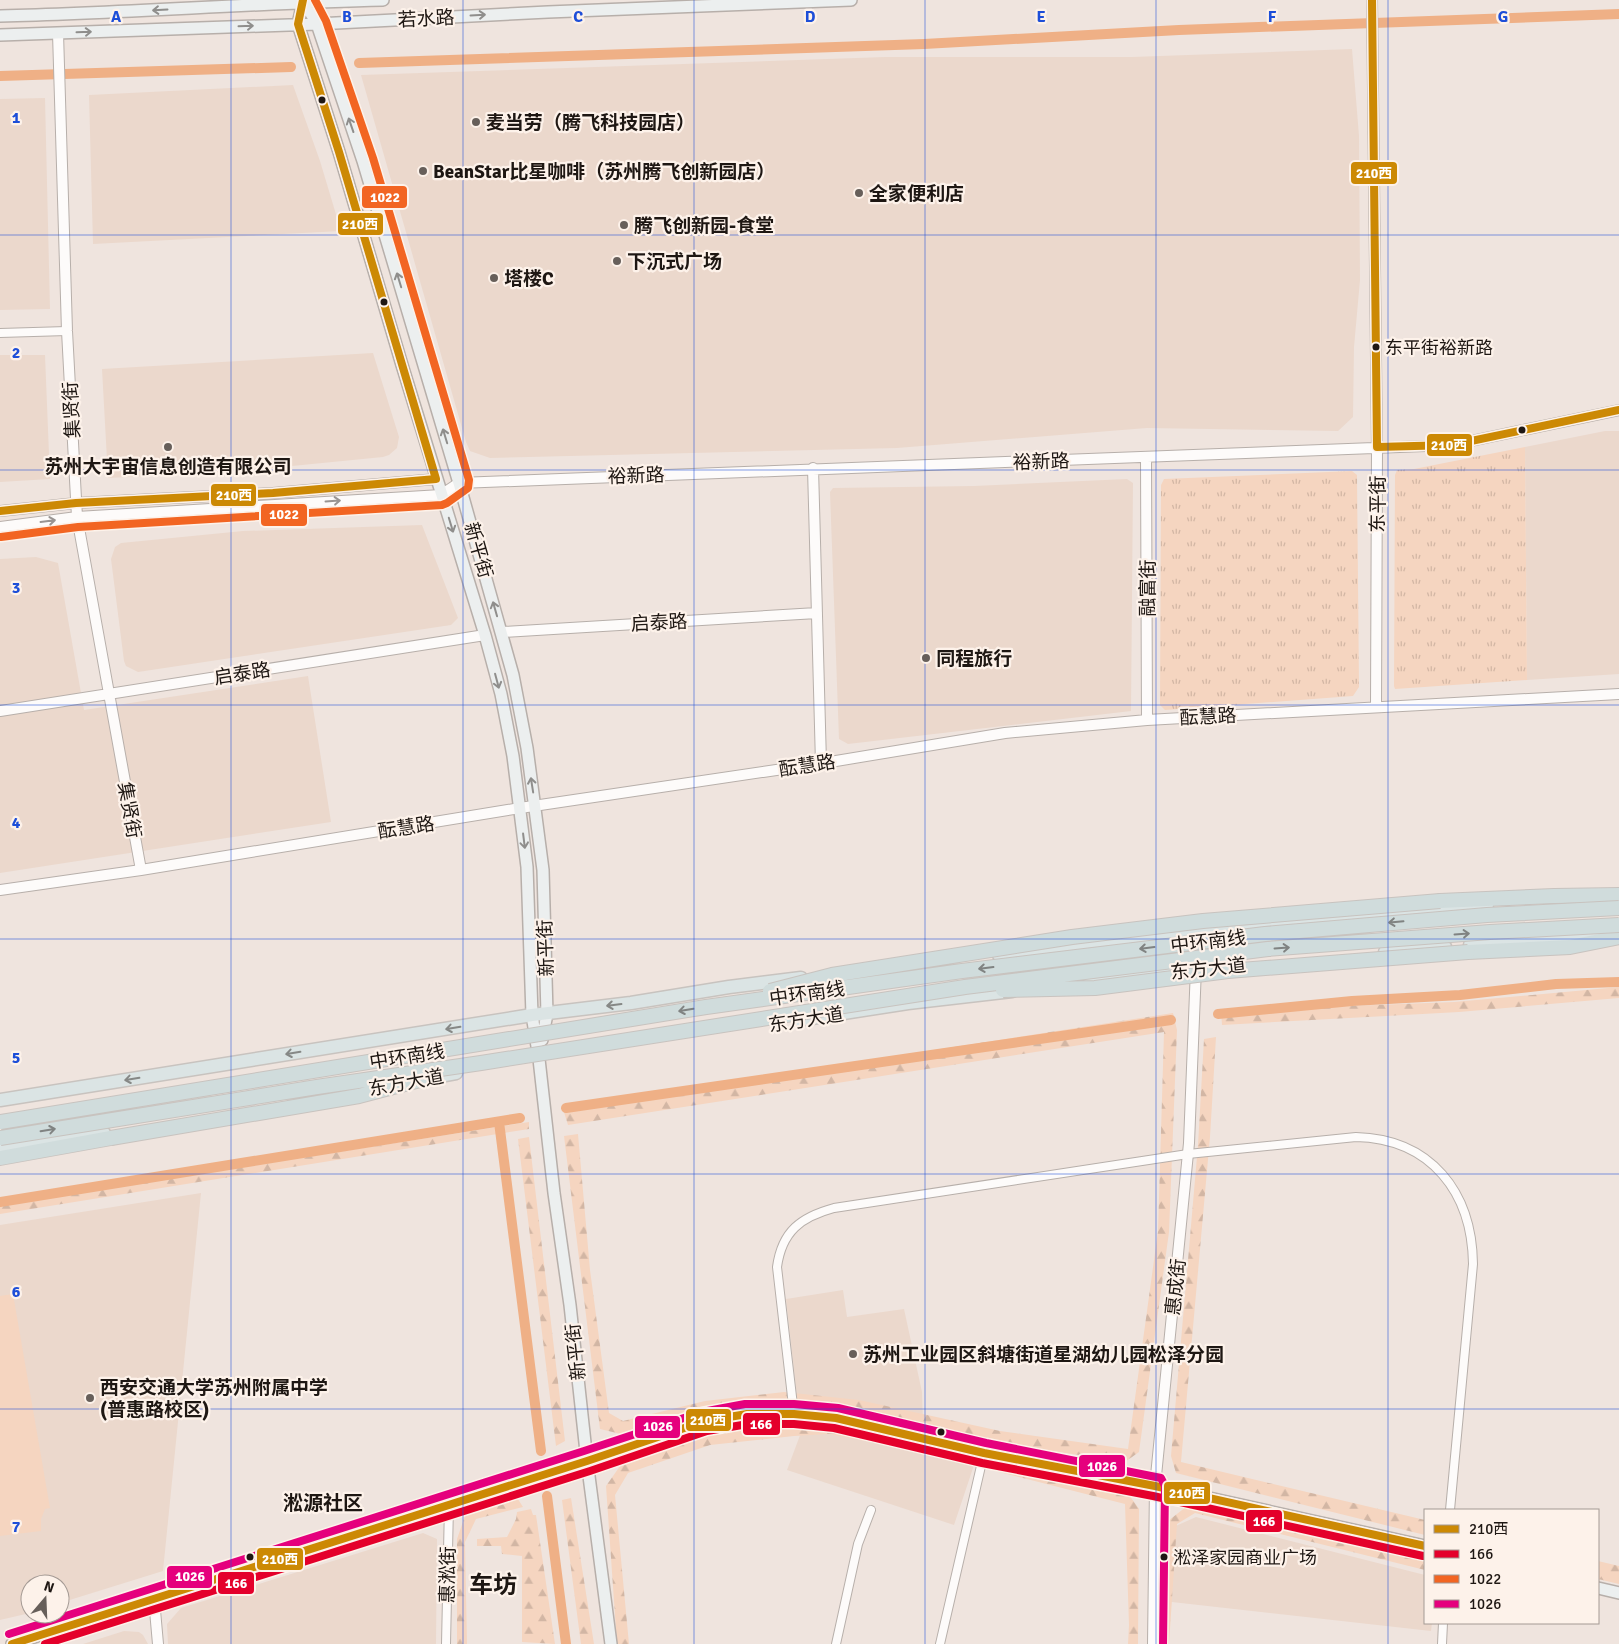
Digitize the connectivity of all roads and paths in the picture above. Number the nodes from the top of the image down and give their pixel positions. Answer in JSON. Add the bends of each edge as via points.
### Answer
{"nodes":[{"id":1,"x":383,"y":0,"type":"edge"},
{"id":2,"x":851,"y":0,"type":"edge"},
{"id":3,"x":303,"y":1,"type":"edge"},
{"id":4,"x":1372,"y":5,"type":"edge"},
{"id":5,"x":0,"y":16,"type":"edge"},
{"id":6,"x":298,"y":24,"type":"junction"},
{"id":7,"x":316,"y":24,"type":"junction"},
{"id":8,"x":58,"y":33,"type":"junction"},
{"id":9,"x":0,"y":35,"type":"edge"},
{"id":10,"x":67,"y":331,"type":"junction"},
{"id":11,"x":0,"y":333,"type":"edge"},
{"id":12,"x":1619,"y":410,"type":"edge"},
{"id":13,"x":1377,"y":447,"type":"junction"},
{"id":14,"x":1146,"y":457,"type":"junction"},
{"id":15,"x":813,"y":468,"type":"junction"},
{"id":16,"x":436,"y":479,"type":"junction"},
{"id":17,"x":459,"y":483,"type":"junction"},
{"id":18,"x":441,"y":494,"type":"junction"},
{"id":19,"x":76,"y":503,"type":"junction"},
{"id":20,"x":0,"y":511,"type":"edge"},
{"id":21,"x":77,"y":518,"type":"junction"},
{"id":22,"x":0,"y":526,"type":"edge"},
{"id":23,"x":817,"y":613,"type":"junction"},
{"id":24,"x":502,"y":632,"type":"junction"},
{"id":25,"x":485,"y":635,"type":"junction"},
{"id":26,"x":109,"y":694,"type":"junction"},
{"id":27,"x":1619,"y":694,"type":"edge"},
{"id":28,"x":1376,"y":707,"type":"junction"},
{"id":29,"x":0,"y":711,"type":"edge"},
{"id":30,"x":1147,"y":720,"type":"junction"},
{"id":31,"x":821,"y":763,"type":"junction"},
{"id":32,"x":536,"y":806,"type":"junction"},
{"id":33,"x":520,"y":808,"type":"junction"},
{"id":34,"x":142,"y":870,"type":"junction"},
{"id":35,"x":0,"y":890,"type":"edge"},
{"id":36,"x":1619,"y":896,"type":"edge"},
{"id":37,"x":1619,"y":908,"type":"edge"},
{"id":38,"x":1619,"y":925,"type":"edge"},
{"id":39,"x":1195,"y":930,"type":"junction"},
{"id":40,"x":1619,"y":936,"type":"edge"},
{"id":41,"x":1196,"y":968,"type":"junction"},
{"id":42,"x":927,"y":993,"type":"junction"},
{"id":43,"x":706,"y":1007,"type":"junction"},
{"id":44,"x":547,"y":1014,"type":"junction"},
{"id":45,"x":532,"y":1015,"type":"junction"},
{"id":46,"x":539,"y":1059,"type":"junction"},
{"id":47,"x":481,"y":1063,"type":"junction"},
{"id":48,"x":0,"y":1100,"type":"edge"},
{"id":49,"x":0,"y":1122,"type":"edge"},
{"id":50,"x":0,"y":1138,"type":"edge"},
{"id":51,"x":0,"y":1150,"type":"edge"},
{"id":52,"x":1188,"y":1154,"type":"junction"},
{"id":53,"x":0,"y":1158,"type":"edge"},
{"id":54,"x":794,"y":1414,"type":"junction"},
{"id":55,"x":984,"y":1453,"type":"junction"},
{"id":56,"x":587,"y":1461,"type":"junction"},
{"id":57,"x":1155,"y":1486,"type":"junction"},
{"id":58,"x":449,"y":1505,"type":"junction"},
{"id":59,"x":1450,"y":1509,"type":"edge"},
{"id":60,"x":871,"y":1510,"type":"dead end"},
{"id":61,"x":1424,"y":1546,"type":"edge"},
{"id":62,"x":1599,"y":1588,"type":"edge"},
{"id":63,"x":1619,"y":1593,"type":"edge"},
{"id":64,"x":154,"y":1599,"type":"junction"},
{"id":65,"x":1443,"y":1624,"type":"edge"},
{"id":66,"x":12,"y":1644,"type":"edge"},
{"id":67,"x":158,"y":1644,"type":"edge"},
{"id":68,"x":446,"y":1644,"type":"edge"},
{"id":69,"x":611,"y":1644,"type":"edge"},
{"id":70,"x":836,"y":1644,"type":"edge"},
{"id":71,"x":940,"y":1644,"type":"edge"},
{"id":72,"x":1153,"y":1644,"type":"edge"},
{"id":73,"x":1442,"y":1644,"type":"edge"}],
"edges":[{"from":1,"to":3,"type":"main road","name":"若水路"},
{"from":7,"to":2,"type":"main road","name":"若水路","one_way":true},
{"from":3,"to":5,"type":"main road","name":"若水路","one_way":true,"via":[[96,14]]},
{"from":3,"to":6,"type":"main road"},
{"from":3,"to":7,"type":"main road","name":"新平街"},
{"from":4,"to":13,"type":"street","name":"东平街"},
{"from":6,"to":7,"type":"main road","name":"若水路"},
{"from":8,"to":6,"type":"main road","name":"若水路","one_way":true},
{"from":6,"to":16,"type":"main road","name":"新平街"},
{"from":17,"to":7,"type":"main road","name":"新平街","one_way":true,"via":[[364,160]]},
{"from":8,"to":9,"type":"main road","name":"若水路"},
{"from":8,"to":10,"type":"street","name":"集贤街"},
{"from":10,"to":11,"type":"street"},
{"from":10,"to":19,"type":"street","name":"集贤街"},
{"from":12,"to":13,"type":"street","name":"裕新路","via":[[1452,445]]},
{"from":13,"to":14,"type":"street","name":"裕新路"},
{"from":13,"to":28,"type":"street","name":"东平街"},
{"from":14,"to":15,"type":"street","name":"裕新路"},
{"from":14,"to":30,"type":"street","name":"融富街"},
{"from":15,"to":17,"type":"street","name":"裕新路"},
{"from":15,"to":23,"type":"street"},
{"from":16,"to":17,"type":"main road","name":"裕新路"},
{"from":16,"to":18,"type":"main road","name":"新平街"},
{"from":16,"to":19,"type":"street","name":"裕新路","via":[[272,493]]},
{"from":17,"to":18,"type":"street","name":"裕新路"},
{"from":24,"to":17,"type":"main road","name":"新平街","one_way":true},
{"from":21,"to":18,"type":"street","name":"裕新路","one_way":true},
{"from":18,"to":25,"type":"main road","name":"新平街","one_way":true},
{"from":19,"to":20,"type":"street","name":"裕新路"},
{"from":19,"to":21,"type":"street","name":"集贤街"},
{"from":22,"to":21,"type":"street","name":"裕新路","one_way":true},
{"from":21,"to":26,"type":"street","name":"集贤街"},
{"from":23,"to":24,"type":"street","name":"启泰路"},
{"from":23,"to":31,"type":"street"},
{"from":32,"to":24,"type":"main road","name":"新平街","one_way":true,"via":[[514,675]]},
{"from":25,"to":26,"type":"street","name":"启泰路"},
{"from":25,"to":33,"type":"main road","name":"新平街","one_way":true,"via":[[501,694]]},
{"from":26,"to":29,"type":"street","name":"启泰路"},
{"from":26,"to":34,"type":"street","name":"集贤街"},
{"from":27,"to":28,"type":"street","name":"酝慧路"},
{"from":28,"to":30,"type":"street","name":"酝慧路"},
{"from":30,"to":31,"type":"street","name":"酝慧路","via":[[1005,733]]},
{"from":31,"to":32,"type":"street","name":"酝慧路"},
{"from":32,"to":33,"type":"street","name":"酝慧路"},
{"from":32,"to":44,"type":"main road","name":"新平街","via":[[543,870]]},
{"from":33,"to":34,"type":"street","name":"酝慧路"},
{"from":33,"to":45,"type":"main road","name":"新平街","one_way":true,"via":[[527,867]]},
{"from":34,"to":35,"type":"street","name":"酝慧路"},
{"from":36,"to":39,"type":"main road","name":"东方大道","via":[[1400,911]]},
{"from":36,"to":43,"type":"highway","bridge":true,"via":[[1440,902],[1203,921],[1072,937],[832,975]]},
{"from":37,"to":43,"type":"highway","name":"中环南线","one_way":true,"bridge":true,"via":[[1487,915],[1265,934],[962,970]]},
{"from":42,"to":38,"type":"highway","name":"中环南线","one_way":true,"bridge":true,"via":[[1268,949]]},
{"from":39,"to":41,"type":"street","name":"惠成街"},
{"from":39,"to":44,"type":"main road","name":"东方大道","one_way":true,"via":[[729,987]]},
{"from":40,"to":41,"type":"main road","name":"东方大道"},
{"from":40,"to":42,"type":"highway","bridge":true,"via":[[1570,947],[1228,971],[1095,988]]},
{"from":41,"to":46,"type":"main road","name":"东方大道","via":[[908,1003]]},
{"from":41,"to":52,"type":"street","name":"惠成街"},
{"from":42,"to":47,"type":"highway","name":"中环南线","bridge":true},
{"from":43,"to":49,"type":"highway","name":"中环南线","one_way":true,"bridge":true},
{"from":44,"to":45,"type":"main road","name":"东方大道"},
{"from":44,"to":46,"type":"main road","name":"新平街"},
{"from":45,"to":46,"type":"main road","name":"新平街"},
{"from":45,"to":48,"type":"main road","name":"东方大道","one_way":true},
{"from":46,"to":51,"type":"main road","name":"东方大道"},
{"from":46,"to":56,"type":"main road","name":"新平街"},
{"from":50,"to":47,"type":"highway","name":"中环南线","one_way":true,"bridge":true},
{"from":47,"to":53,"type":"highway","bridge":true,"via":[[359,1096]]},
{"from":52,"to":54,"type":"street","via":[[834,1208],[802,1220],[782,1246],[776,1267]]},
{"from":52,"to":57,"type":"street","name":"惠成街"},
{"from":52,"to":59,"type":"street","via":[[1368,1137],[1393,1142],[1419,1154],[1453,1187],[1468,1220],[1473,1264]]},
{"from":54,"to":55,"type":"main road","via":[[836,1418]]},
{"from":54,"to":56,"type":"main road","via":[[747,1414],[705,1421]]},
{"from":55,"to":57,"type":"main road"},
{"from":55,"to":71,"type":"street"},
{"from":56,"to":58,"type":"main road"},
{"from":56,"to":69,"type":"main road","name":"新平街"},
{"from":57,"to":61,"type":"main road"},
{"from":57,"to":72,"type":"street","name":"惠成街"},
{"from":58,"to":64,"type":"main road"},
{"from":58,"to":68,"type":"street","name":"惠淞街"},
{"from":60,"to":70,"type":"street","via":[[858,1544]]},
{"from":62,"to":63,"type":"main road"},
{"from":64,"to":66,"type":"main road"},
{"from":64,"to":67,"type":"street"},
{"from":65,"to":73,"type":"street"}]}
